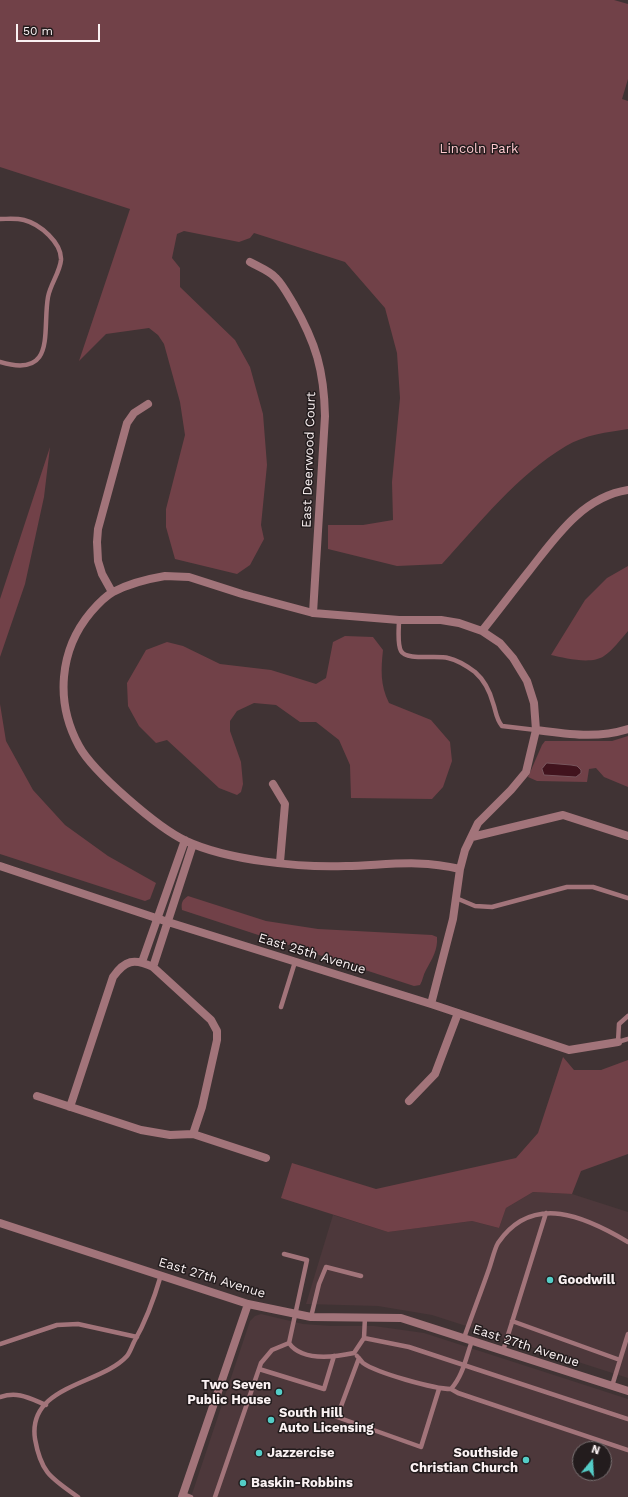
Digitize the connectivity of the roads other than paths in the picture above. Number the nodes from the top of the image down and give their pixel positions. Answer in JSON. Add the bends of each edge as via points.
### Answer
{"nodes":[{"id":1,"x":0,"y":219,"type":"edge"},
{"id":2,"x":250,"y":262,"type":"dead end"},
{"id":3,"x":0,"y":362,"type":"edge"},
{"id":4,"x":148,"y":404,"type":"dead end"},
{"id":5,"x":628,"y":490,"type":"edge"},
{"id":6,"x":112,"y":592,"type":"junction"},
{"id":7,"x":313,"y":613,"type":"junction"},
{"id":8,"x":399,"y":620,"type":"junction"},
{"id":9,"x":482,"y":631,"type":"junction"},
{"id":10,"x":628,"y":729,"type":"edge"},
{"id":11,"x":536,"y":730,"type":"junction"},
{"id":12,"x":273,"y":784,"type":"dead end"},
{"id":13,"x":628,"y":836,"type":"edge"},
{"id":14,"x":472,"y":837,"type":"junction"},
{"id":15,"x":185,"y":840,"type":"junction"},
{"id":16,"x":193,"y":844,"type":"junction"},
{"id":17,"x":280,"y":862,"type":"junction"},
{"id":18,"x":0,"y":866,"type":"edge"},
{"id":19,"x":460,"y":869,"type":"junction"},
{"id":20,"x":456,"y":898,"type":"junction"},
{"id":21,"x":628,"y":898,"type":"edge"},
{"id":22,"x":158,"y":918,"type":"junction"},
{"id":23,"x":168,"y":922,"type":"junction"},
{"id":24,"x":142,"y":962,"type":"junction"},
{"id":25,"x":295,"y":962,"type":"junction"},
{"id":26,"x":153,"y":967,"type":"junction"},
{"id":27,"x":431,"y":1004,"type":"junction"},
{"id":28,"x":281,"y":1007,"type":"dead end"},
{"id":29,"x":458,"y":1013,"type":"junction"},
{"id":30,"x":628,"y":1016,"type":"edge"},
{"id":31,"x":628,"y":1039,"type":"edge"},
{"id":32,"x":618,"y":1042,"type":"junction"},
{"id":33,"x":37,"y":1096,"type":"dead end"},
{"id":34,"x":409,"y":1100,"type":"dead end"},
{"id":35,"x":70,"y":1107,"type":"junction"},
{"id":36,"x":193,"y":1134,"type":"junction"},
{"id":37,"x":266,"y":1158,"type":"dead end"},
{"id":38,"x":546,"y":1214,"type":"junction"},
{"id":39,"x":0,"y":1223,"type":"edge"},
{"id":40,"x":628,"y":1242,"type":"edge"},
{"id":41,"x":284,"y":1254,"type":"dead end"},
{"id":42,"x":161,"y":1275,"type":"junction"},
{"id":43,"x":361,"y":1276,"type":"dead end"},
{"id":44,"x":248,"y":1304,"type":"junction"},
{"id":45,"x":294,"y":1313,"type":"junction"},
{"id":46,"x":311,"y":1317,"type":"junction"},
{"id":47,"x":365,"y":1317,"type":"junction"},
{"id":48,"x":512,"y":1322,"type":"junction"},
{"id":49,"x":628,"y":1334,"type":"edge"},
{"id":50,"x":137,"y":1337,"type":"junction"},
{"id":51,"x":364,"y":1338,"type":"junction"},
{"id":52,"x":468,"y":1339,"type":"junction"},
{"id":53,"x":289,"y":1343,"type":"junction"},
{"id":54,"x":0,"y":1344,"type":"edge"},
{"id":55,"x":503,"y":1351,"type":"junction"},
{"id":56,"x":354,"y":1353,"type":"junction"},
{"id":57,"x":334,"y":1356,"type":"junction"},
{"id":58,"x":359,"y":1358,"type":"junction"},
{"id":59,"x":620,"y":1360,"type":"junction"},
{"id":60,"x":464,"y":1365,"type":"junction"},
{"id":61,"x":259,"y":1369,"type":"junction"},
{"id":62,"x":612,"y":1386,"type":"junction"},
{"id":63,"x":439,"y":1389,"type":"junction"},
{"id":64,"x":451,"y":1389,"type":"junction"},
{"id":65,"x":628,"y":1391,"type":"edge"},
{"id":66,"x":0,"y":1397,"type":"edge"},
{"id":67,"x":46,"y":1405,"type":"junction"},
{"id":68,"x":628,"y":1419,"type":"edge"},
{"id":69,"x":628,"y":1450,"type":"edge"},
{"id":70,"x":186,"y":1496,"type":"edge"},
{"id":71,"x":78,"y":1497,"type":"edge"},
{"id":72,"x":215,"y":1497,"type":"edge"}],
"edges":[{"from":1,"to":3,"type":"lane","via":[[25,220],[36,225],[48,234],[61,254],[61,262],[48,297],[46,344],[43,352],[30,364],[20,366]]},
{"from":2,"to":7,"type":"street","name":"East Deerwood Court","via":[[281,283],[311,336],[321,366],[325,416]]},
{"from":4,"to":6,"type":"street","via":[[134,413],[128,423],[98,529],[98,561]]},
{"from":5,"to":9,"type":"street","via":[[597,501],[562,529]]},
{"from":6,"to":7,"type":"street","via":[[141,580],[165,576],[189,577]]},
{"from":6,"to":15,"type":"street","via":[[98,603],[82,623],[69,647],[63,674],[63,698],[69,724],[79,747],[103,777],[169,831]]},
{"from":7,"to":8,"type":"street"},
{"from":8,"to":9,"type":"street","via":[[441,620]]},
{"from":8,"to":11,"type":"lane","via":[[400,649],[404,654],[413,657],[439,656],[460,663],[475,672],[487,686],[502,726]]},
{"from":9,"to":11,"type":"street","via":[[500,643],[527,681],[534,703]]},
{"from":10,"to":11,"type":"street","via":[[590,736]]},
{"from":11,"to":14,"type":"street","via":[[526,772],[478,823]]},
{"from":12,"to":17,"type":"street","via":[[285,804]]},
{"from":13,"to":14,"type":"street","via":[[563,815]]},
{"from":14,"to":19,"type":"street"},
{"from":15,"to":16,"type":"street"},
{"from":15,"to":22,"type":"street"},
{"from":16,"to":17,"type":"street","via":[[239,856]]},
{"from":16,"to":23,"type":"street"},
{"from":17,"to":19,"type":"street","via":[[345,866],[419,862]]},
{"from":18,"to":22,"type":"street","name":"East 25th Avenue"},
{"from":19,"to":20,"type":"street"},
{"from":20,"to":21,"type":"lane","via":[[476,906],[492,907],[567,886],[593,887]]},
{"from":20,"to":27,"type":"street"},
{"from":22,"to":23,"type":"street","name":"East 25th Avenue"},
{"from":22,"to":24,"type":"street"},
{"from":23,"to":25,"type":"street","name":"East 25th Avenue"},
{"from":23,"to":26,"type":"street"},
{"from":24,"to":26,"type":"street"},
{"from":24,"to":35,"type":"street","via":[[134,961],[121,966],[113,977]]},
{"from":25,"to":27,"type":"street","name":"East 25th Avenue"},
{"from":25,"to":28,"type":"lane"},
{"from":26,"to":36,"type":"street","via":[[211,1020],[217,1031],[214,1057]]},
{"from":27,"to":29,"type":"street","name":"East 25th Avenue"},
{"from":29,"to":32,"type":"street","name":"East 25th Avenue","via":[[569,1050]]},
{"from":29,"to":34,"type":"street","via":[[435,1074]]},
{"from":30,"to":32,"type":"lane","via":[[619,1024]]},
{"from":31,"to":32,"type":"lane"},
{"from":33,"to":35,"type":"street"},
{"from":35,"to":36,"type":"street","via":[[141,1130],[170,1135]]},
{"from":36,"to":37,"type":"street"},
{"from":38,"to":40,"type":"lane","via":[[583,1220]]},
{"from":38,"to":48,"type":"lane"},
{"from":38,"to":52,"type":"lane","via":[[537,1213],[520,1220],[498,1244]]},
{"from":39,"to":42,"type":"street","name":"East 27th Avenue"},
{"from":41,"to":45,"type":"lane","via":[[307,1260]]},
{"from":42,"to":44,"type":"street","name":"East 27th Avenue"},
{"from":42,"to":50,"type":"lane","via":[[152,1306]]},
{"from":43,"to":46,"type":"lane","via":[[326,1267]]},
{"from":44,"to":45,"type":"street","name":"East 27th Avenue"},
{"from":44,"to":70,"type":"street"},
{"from":45,"to":46,"type":"street","name":"East 27th Avenue"},
{"from":45,"to":53,"type":"lane"},
{"from":46,"to":47,"type":"street","name":"East 27th Avenue"},
{"from":47,"to":51,"type":"lane"},
{"from":47,"to":52,"type":"street","name":"East 27th Avenue","via":[[401,1318]]},
{"from":48,"to":55,"type":"lane"},
{"from":48,"to":59,"type":"lane"},
{"from":49,"to":59,"type":"lane"},
{"from":50,"to":54,"type":"lane","via":[[78,1324],[56,1326]]},
{"from":50,"to":67,"type":"lane","via":[[127,1356],[111,1367],[59,1392]]},
{"from":51,"to":56,"type":"lane"},
{"from":51,"to":60,"type":"lane","via":[[409,1347]]},
{"from":52,"to":55,"type":"street","name":"East 27th Avenue"},
{"from":52,"to":60,"type":"lane"},
{"from":53,"to":57,"type":"lane","via":[[292,1349],[307,1355]]},
{"from":53,"to":61,"type":"lane","via":[[272,1350]]},
{"from":55,"to":62,"type":"street","name":"East 27th Avenue"},
{"from":56,"to":57,"type":"lane"},
{"from":56,"to":58,"type":"lane"},
{"from":57,"to":61,"type":"lane","via":[[324,1389]]},
{"from":58,"to":63,"type":"lane","via":[[363,1363],[376,1369]]},
{"from":58,"to":63,"type":"lane","via":[[337,1417],[421,1447]]},
{"from":59,"to":62,"type":"lane"},
{"from":60,"to":64,"type":"lane","via":[[456,1384]]},
{"from":60,"to":68,"type":"lane"},
{"from":61,"to":72,"type":"lane"},
{"from":62,"to":65,"type":"street","name":"East 27th Avenue"},
{"from":63,"to":64,"type":"lane"},
{"from":64,"to":69,"type":"lane"},
{"from":66,"to":67,"type":"lane","via":[[11,1394],[25,1396]]},
{"from":67,"to":71,"type":"lane","via":[[37,1414],[35,1435],[38,1458],[50,1477]]}]}
